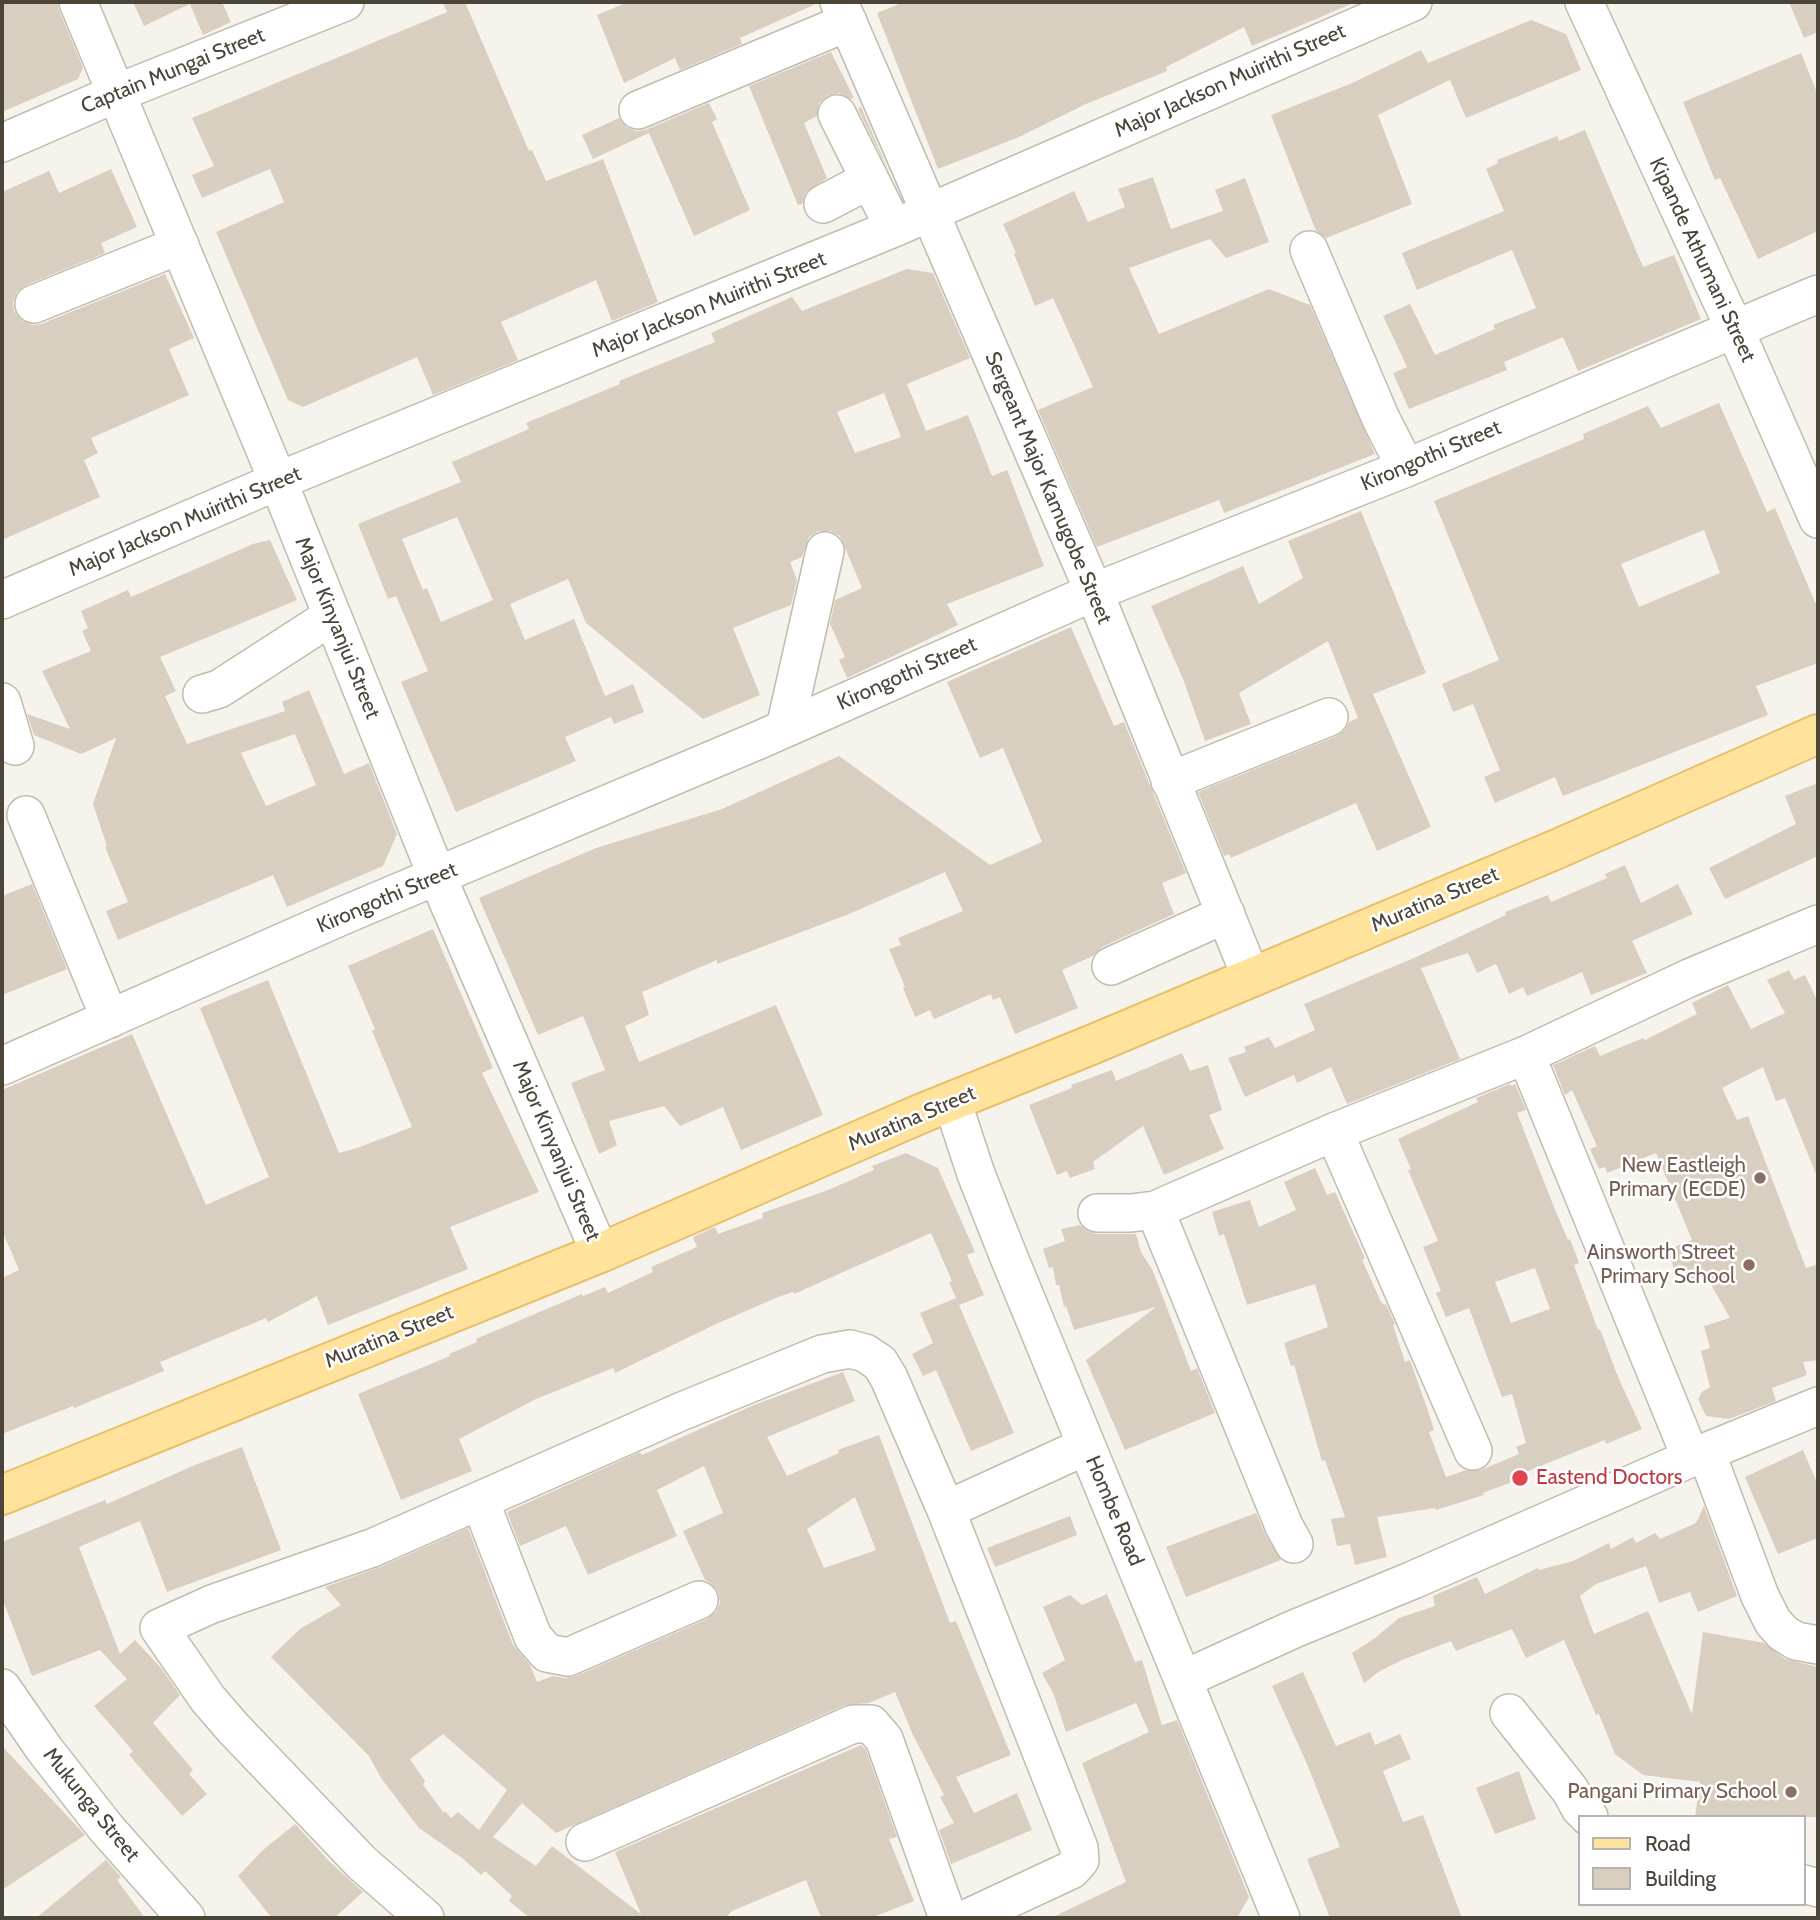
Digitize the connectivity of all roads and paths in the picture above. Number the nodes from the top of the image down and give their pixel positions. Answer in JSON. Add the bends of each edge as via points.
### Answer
{"nodes":[{"id":1,"x":78,"y":2,"type":"edge"},
{"id":2,"x":345,"y":2,"type":"edge"},
{"id":3,"x":1413,"y":2,"type":"edge"},
{"id":4,"x":1584,"y":2,"type":"edge"},
{"id":5,"x":843,"y":12,"type":"edge"},
{"id":6,"x":117,"y":93,"type":"junction"},
{"id":7,"x":638,"y":110,"type":"dead end"},
{"id":8,"x":837,"y":114,"type":"dead end"},
{"id":9,"x":2,"y":143,"type":"edge"},
{"id":10,"x":869,"y":180,"type":"junction"},
{"id":11,"x":823,"y":204,"type":"dead end"},
{"id":12,"x":930,"y":213,"type":"junction"},
{"id":13,"x":894,"y":228,"type":"junction"},
{"id":14,"x":180,"y":245,"type":"junction"},
{"id":15,"x":1309,"y":250,"type":"dead end"},
{"id":16,"x":1818,"y":294,"type":"edge"},
{"id":17,"x":34,"y":304,"type":"dead end"},
{"id":18,"x":1735,"y":330,"type":"junction"},
{"id":19,"x":1406,"y":468,"type":"junction"},
{"id":20,"x":278,"y":481,"type":"junction"},
{"id":21,"x":1818,"y":519,"type":"edge"},
{"id":22,"x":825,"y":551,"type":"dead end"},
{"id":23,"x":1094,"y":592,"type":"junction"},
{"id":24,"x":2,"y":600,"type":"edge"},
{"id":25,"x":332,"y":617,"type":"junction"},
{"id":26,"x":202,"y":694,"type":"dead end"},
{"id":27,"x":2,"y":702,"type":"edge"},
{"id":28,"x":1329,"y":717,"type":"dead end"},
{"id":29,"x":785,"y":728,"type":"junction"},
{"id":30,"x":1818,"y":734,"type":"edge"},
{"id":31,"x":15,"y":746,"type":"dead end"},
{"id":32,"x":1170,"y":781,"type":"junction"},
{"id":33,"x":26,"y":816,"type":"dead end"},
{"id":34,"x":436,"y":876,"type":"junction"},
{"id":35,"x":1226,"y":914,"type":"junction"},
{"id":36,"x":1818,"y":924,"type":"edge"},
{"id":37,"x":1111,"y":966,"type":"dead end"},
{"id":38,"x":1251,"y":977,"type":"junction"},
{"id":39,"x":110,"y":1018,"type":"junction"},
{"id":40,"x":1526,"y":1055,"type":"junction"},
{"id":41,"x":2,"y":1066,"type":"edge"},
{"id":42,"x":952,"y":1101,"type":"junction"},
{"id":43,"x":1334,"y":1132,"type":"junction"},
{"id":44,"x":1155,"y":1210,"type":"junction"},
{"id":45,"x":1097,"y":1213,"type":"dead end"},
{"id":46,"x":600,"y":1253,"type":"junction"},
{"id":47,"x":1818,"y":1406,"type":"edge"},
{"id":48,"x":1086,"y":1446,"type":"junction"},
{"id":49,"x":1473,"y":1451,"type":"dead end"},
{"id":50,"x":1698,"y":1455,"type":"junction"},
{"id":51,"x":2,"y":1495,"type":"edge"},
{"id":52,"x":480,"y":1500,"type":"junction"},
{"id":53,"x":946,"y":1510,"type":"junction"},
{"id":54,"x":1294,"y":1544,"type":"dead end"},
{"id":55,"x":699,"y":1600,"type":"dead end"},
{"id":56,"x":1818,"y":1645,"type":"edge"},
{"id":57,"x":1184,"y":1679,"type":"junction"},
{"id":58,"x":2,"y":1688,"type":"edge"},
{"id":59,"x":1509,"y":1713,"type":"dead end"},
{"id":60,"x":1587,"y":1815,"type":"edge"},
{"id":61,"x":585,"y":1842,"type":"dead end"},
{"id":62,"x":186,"y":1918,"type":"edge"},
{"id":63,"x":425,"y":1918,"type":"edge"},
{"id":64,"x":948,"y":1918,"type":"edge"},
{"id":65,"x":968,"y":1918,"type":"edge"},
{"id":66,"x":1281,"y":1918,"type":"edge"}],
"edges":[{"from":1,"to":6,"type":"street","name":"Major Kinyanjui Street"},
{"from":2,"to":6,"type":"street","name":"Captain Mungai Street"},
{"from":3,"to":12,"type":"street","name":"Major Jackson Muirithi Street"},
{"from":4,"to":18,"type":"street","name":"Kipande Athumani Street"},
{"from":5,"to":7,"type":"street"},
{"from":5,"to":12,"type":"street","name":"Sergeant Major Kamugobe Street"},
{"from":6,"to":9,"type":"street","name":"Captain Mungai Street"},
{"from":6,"to":14,"type":"street","name":"Major Kinyanjui Street"},
{"from":8,"to":10,"type":"street"},
{"from":10,"to":11,"type":"street"},
{"from":10,"to":13,"type":"street"},
{"from":12,"to":13,"type":"street","name":"Major Jackson Muirithi Street"},
{"from":12,"to":23,"type":"street","name":"Sergeant Major Kamugobe Street"},
{"from":13,"to":20,"type":"street","name":"Major Jackson Muirithi Street"},
{"from":14,"to":17,"type":"street"},
{"from":14,"to":20,"type":"street","name":"Major Kinyanjui Street"},
{"from":15,"to":19,"type":"street"},
{"from":16,"to":18,"type":"street","name":"Kirongothi Street"},
{"from":18,"to":19,"type":"street","name":"Kirongothi Street"},
{"from":18,"to":21,"type":"street","name":"Kipande Athumani Street"},
{"from":19,"to":23,"type":"street","name":"Kirongothi Street"},
{"from":20,"to":24,"type":"street","name":"Major Jackson Muirithi Street"},
{"from":20,"to":25,"type":"street","name":"Major Kinyanjui Street"},
{"from":22,"to":29,"type":"street"},
{"from":23,"to":29,"type":"street","name":"Kirongothi Street"},
{"from":23,"to":32,"type":"street","name":"Sergeant Major Kamugobe Street"},
{"from":25,"to":26,"type":"street","via":[[219,689]]},
{"from":25,"to":34,"type":"street","name":"Major Kinyanjui Street"},
{"from":27,"to":31,"type":"street"},
{"from":28,"to":32,"type":"street"},
{"from":29,"to":34,"type":"street","name":"Kirongothi Street"},
{"from":30,"to":38,"type":"main road","name":"Muratina Street"},
{"from":32,"to":35,"type":"street","name":"Sergeant Major Kamugobe Street"},
{"from":33,"to":39,"type":"street"},
{"from":34,"to":39,"type":"street","name":"Kirongothi Street"},
{"from":34,"to":46,"type":"street","name":"Major Kinyanjui Street"},
{"from":35,"to":37,"type":"street"},
{"from":35,"to":38,"type":"street","name":"Sergeant Major Kamugobe Street"},
{"from":36,"to":40,"type":"street","via":[[1689,978]]},
{"from":38,"to":42,"type":"main road","name":"Muratina Street"},
{"from":39,"to":41,"type":"street","name":"Kirongothi Street"},
{"from":40,"to":43,"type":"street"},
{"from":40,"to":50,"type":"street"},
{"from":42,"to":46,"type":"main road","name":"Muratina Street"},
{"from":42,"to":48,"type":"street","name":"Hombe Road","via":[[976,1174]]},
{"from":43,"to":44,"type":"street"},
{"from":43,"to":49,"type":"street"},
{"from":44,"to":45,"type":"street"},
{"from":44,"to":54,"type":"street"},
{"from":46,"to":51,"type":"main road","name":"Muratina Street"},
{"from":47,"to":50,"type":"street"},
{"from":48,"to":53,"type":"street"},
{"from":48,"to":57,"type":"street","name":"Hombe Road"},
{"from":50,"to":56,"type":"street","via":[[1773,1622],[1796,1641]]},
{"from":50,"to":57,"type":"street"},
{"from":52,"to":53,"type":"street","via":[[822,1353],[850,1349],[880,1363],[889,1378]]},
{"from":52,"to":55,"type":"street","via":[[533,1637],[547,1653],[568,1657]]},
{"from":52,"to":63,"type":"street","via":[[372,1548],[212,1604],[159,1628],[234,1729],[362,1863]]},
{"from":53,"to":65,"type":"street","via":[[1080,1860],[1071,1870]]},
{"from":57,"to":66,"type":"street","name":"Hombe Road"},
{"from":58,"to":62,"type":"street","name":"Mukunga Street","via":[[106,1828]]},
{"from":59,"to":60,"type":"street"},
{"from":61,"to":64,"type":"street","via":[[853,1724],[872,1724],[884,1739]]}]}
